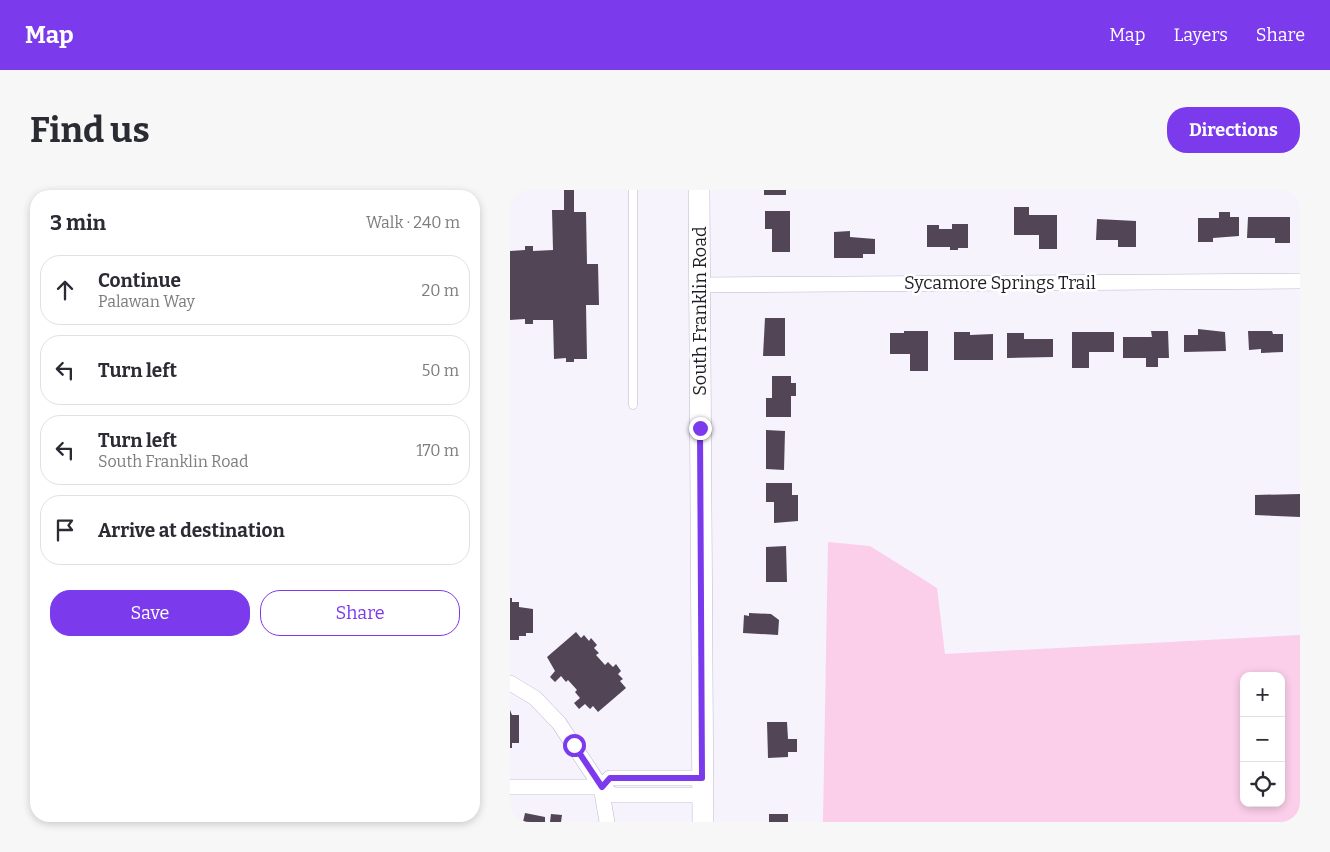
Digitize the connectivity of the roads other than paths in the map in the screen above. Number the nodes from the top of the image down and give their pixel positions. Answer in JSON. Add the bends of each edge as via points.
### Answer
{"nodes":[{"id":1,"x":633,"y":190,"type":"edge"},
{"id":2,"x":699,"y":190,"type":"edge"},
{"id":3,"x":1300,"y":281,"type":"edge"},
{"id":4,"x":699,"y":285,"type":"junction"},
{"id":5,"x":633,"y":405,"type":"dead end"},
{"id":6,"x":510,"y":683,"type":"edge"},
{"id":7,"x":703,"y":786,"type":"junction"},
{"id":8,"x":510,"y":787,"type":"edge"},
{"id":9,"x":602,"y":787,"type":"junction"},
{"id":10,"x":607,"y":822,"type":"edge"},
{"id":11,"x":703,"y":822,"type":"edge"}],
"edges":[{"from":1,"to":5,"type":"lane"},
{"from":2,"to":4,"type":"main road","name":"South Franklin Road"},
{"from":3,"to":4,"type":"street","name":"Sycamore Springs Trail"},
{"from":4,"to":7,"type":"main road","name":"South Franklin Road"},
{"from":6,"to":9,"type":"street","via":[[542,703]]},
{"from":7,"to":9,"type":"street","via":[[610,778]]},
{"from":7,"to":11,"type":"main road","name":"South Franklin Road"},
{"from":8,"to":9,"type":"street"},
{"from":9,"to":10,"type":"street"}]}
